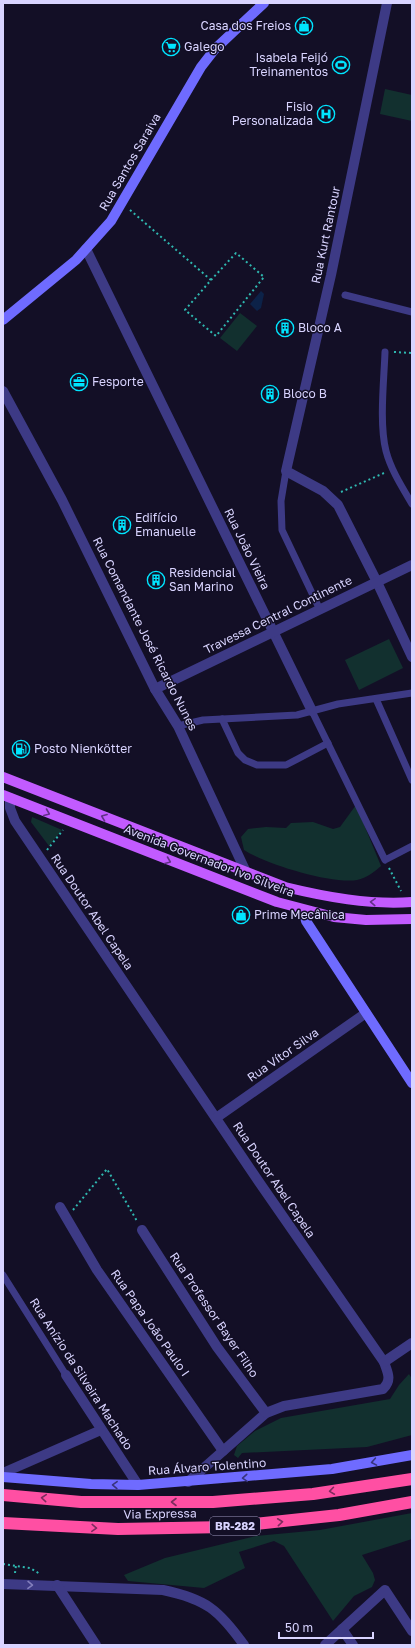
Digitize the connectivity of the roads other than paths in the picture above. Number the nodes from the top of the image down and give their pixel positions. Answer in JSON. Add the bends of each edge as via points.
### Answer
{"nodes":[{"id":1,"x":264,"y":3,"type":"edge"},
{"id":2,"x":387,"y":3,"type":"edge"},
{"id":3,"x":86,"y":249,"type":"junction"},
{"id":4,"x":345,"y":295,"type":"dead end"},
{"id":5,"x":412,"y":312,"type":"edge"},
{"id":6,"x":3,"y":320,"type":"edge"},
{"id":7,"x":385,"y":352,"type":"road end"},
{"id":8,"x":3,"y":391,"type":"edge"},
{"id":9,"x":286,"y":471,"type":"junction"},
{"id":10,"x":412,"y":504,"type":"edge"},
{"id":11,"x":412,"y":565,"type":"edge"},
{"id":12,"x":377,"y":582,"type":"junction"},
{"id":13,"x":320,"y":610,"type":"junction"},
{"id":14,"x":273,"y":632,"type":"junction"},
{"id":15,"x":412,"y":657,"type":"edge"},
{"id":16,"x":155,"y":689,"type":"junction"},
{"id":17,"x":412,"y":693,"type":"edge"},
{"id":18,"x":376,"y":699,"type":"junction"},
{"id":19,"x":312,"y":711,"type":"junction"},
{"id":20,"x":222,"y":719,"type":"junction"},
{"id":21,"x":178,"y":726,"type":"junction"},
{"id":22,"x":328,"y":744,"type":"junction"},
{"id":23,"x":3,"y":777,"type":"edge"},
{"id":24,"x":412,"y":780,"type":"edge"},
{"id":25,"x":17,"y":783,"type":"junction"},
{"id":26,"x":7,"y":797,"type":"edge"},
{"id":27,"x":412,"y":846,"type":"edge"},
{"id":28,"x":246,"y":872,"type":"junction"},
{"id":29,"x":412,"y":902,"type":"edge"},
{"id":30,"x":303,"y":910,"type":"junction"},
{"id":31,"x":412,"y":919,"type":"edge"},
{"id":32,"x":366,"y":1013,"type":"junction"},
{"id":33,"x":412,"y":1083,"type":"edge"},
{"id":34,"x":216,"y":1118,"type":"junction"},
{"id":35,"x":60,"y":1207,"type":"dead end"},
{"id":36,"x":142,"y":1230,"type":"road end"},
{"id":37,"x":3,"y":1275,"type":"edge"},
{"id":38,"x":412,"y":1343,"type":"edge"},
{"id":39,"x":384,"y":1362,"type":"junction"},
{"id":40,"x":66,"y":1375,"type":"joint"},
{"id":41,"x":266,"y":1413,"type":"junction"},
{"id":42,"x":101,"y":1430,"type":"junction"},
{"id":43,"x":224,"y":1451,"type":"junction"},
{"id":44,"x":412,"y":1455,"type":"edge"},
{"id":45,"x":3,"y":1473,"type":"edge"},
{"id":46,"x":3,"y":1477,"type":"edge"},
{"id":47,"x":412,"y":1479,"type":"edge"},
{"id":48,"x":188,"y":1482,"type":"junction"},
{"id":49,"x":138,"y":1485,"type":"junction"},
{"id":50,"x":3,"y":1494,"type":"edge"},
{"id":51,"x":412,"y":1502,"type":"edge"},
{"id":52,"x":3,"y":1523,"type":"edge"},
{"id":53,"x":3,"y":1584,"type":"edge"},
{"id":54,"x":57,"y":1586,"type":"junction"},
{"id":55,"x":342,"y":1629,"type":"junction"},
{"id":56,"x":412,"y":1631,"type":"edge"},
{"id":57,"x":96,"y":1645,"type":"edge"},
{"id":58,"x":244,"y":1645,"type":"edge"},
{"id":59,"x":325,"y":1645,"type":"edge"},
{"id":60,"x":353,"y":1645,"type":"edge"}],
"edges":[{"from":1,"to":3,"type":"main road","name":"Rua Santos Saraiva","via":[[215,49],[201,66],[119,209]]},
{"from":2,"to":9,"type":"street","name":"Rua Kurt Rantour","via":[[330,282]]},
{"from":3,"to":6,"type":"main road","name":"Rua Santos Saraiva"},
{"from":3,"to":14,"type":"street","name":"Rua João Vieira"},
{"from":4,"to":5,"type":"lane"},
{"from":7,"to":10,"type":"lane","via":[[386,451],[392,470]]},
{"from":8,"to":16,"type":"street","name":"Rua Comandante José Ricardo Nunes","via":[[62,500]]},
{"from":9,"to":12,"type":"street","via":[[323,491],[340,509]]},
{"from":9,"to":13,"type":"lane","via":[[281,501],[282,530]]},
{"from":11,"to":12,"type":"street","name":"Travessa Central Continente"},
{"from":12,"to":13,"type":"street","name":"Travessa Central Continente"},
{"from":12,"to":15,"type":"street"},
{"from":13,"to":14,"type":"street","name":"Travessa Central Continente"},
{"from":14,"to":16,"type":"street","name":"Travessa Central Continente"},
{"from":14,"to":19,"type":"street","name":"Rua João Vieira"},
{"from":16,"to":21,"type":"street","name":"Rua Comandante José Ricardo Nunes"},
{"from":17,"to":18,"type":"lane"},
{"from":18,"to":19,"type":"lane","via":[[338,704]]},
{"from":18,"to":24,"type":"lane"},
{"from":19,"to":20,"type":"lane","via":[[279,717]]},
{"from":19,"to":22,"type":"lane","name":"Rua João Vieira"},
{"from":20,"to":21,"type":"lane"},
{"from":20,"to":22,"type":"lane","via":[[238,753],[245,760],[257,765],[286,765]]},
{"from":21,"to":28,"type":"street","name":"Rua Comandante José Ricardo Nunes"},
{"from":22,"to":27,"type":"lane","name":"Rua João Vieira","via":[[385,860]]},
{"from":23,"to":25,"type":"main road","name":"Avenida Governador Ivo Silveira"},
{"from":25,"to":26,"type":"main road"},
{"from":28,"to":25,"type":"main road","name":"Avenida Governador Ivo Silveira","one_way":true},
{"from":26,"to":30,"type":"main road","name":"Avenida Governador Ivo Silveira","one_way":true,"via":[[255,895]]},
{"from":26,"to":34,"type":"street","name":"Rua Doutor Abel Capela","via":[[15,821]]},
{"from":29,"to":28,"type":"main road","name":"Avenida Governador Ivo Silveira","one_way":true,"via":[[372,902],[323,897],[285,887]]},
{"from":30,"to":31,"type":"main road","name":"Avenida Governador Ivo Silveira","via":[[334,917],[366,920]]},
{"from":30,"to":32,"type":"main road","via":[[306,921]]},
{"from":32,"to":33,"type":"main road"},
{"from":32,"to":34,"type":"street","name":"Rua Vítor Silva"},
{"from":34,"to":39,"type":"street","name":"Rua Doutor Abel Capela"},
{"from":35,"to":43,"type":"street","name":"Rua Papa João Paulo I","via":[[97,1270]]},
{"from":36,"to":41,"type":"street","name":"Rua Professor Bayer Filho","via":[[217,1347]]},
{"from":37,"to":40,"type":"lane","name":"Rua Anízio da Silveira Machado"},
{"from":38,"to":39,"type":"street"},
{"from":39,"to":41,"type":"street","name":"Rua Doutor Abel Capela","via":[[389,1377],[383,1389],[284,1406]]},
{"from":40,"to":42,"type":"street","name":"Rua Anízio da Silveira Machado"},
{"from":41,"to":43,"type":"street","name":"Rua Doutor Abel Capela"},
{"from":42,"to":45,"type":"street"},
{"from":42,"to":49,"type":"street","name":"Rua Anízio da Silveira Machado"},
{"from":43,"to":48,"type":"street","name":"Rua Doutor Abel Capela"},
{"from":44,"to":48,"type":"main road","name":"Rua Álvaro Tolentino","one_way":true,"via":[[332,1469]]},
{"from":49,"to":46,"type":"main road","name":"Rua Álvaro Tolentino","one_way":true},
{"from":47,"to":50,"type":"highway","name":"Via Expressa","number":"BR-282","one_way":true,"via":[[313,1494],[213,1502],[81,1502]]},
{"from":48,"to":49,"type":"main road","name":"Rua Álvaro Tolentino"},
{"from":52,"to":51,"type":"highway","name":"Via Expressa","number":"BR-282","one_way":true,"via":[[118,1529],[227,1527],[339,1515]]},
{"from":53,"to":54,"type":"street","one_way":true},
{"from":54,"to":57,"type":"street"},
{"from":54,"to":58,"type":"street","via":[[163,1590],[185,1594],[204,1602],[220,1615]]},
{"from":55,"to":56,"type":"street","via":[[385,1590]]},
{"from":55,"to":59,"type":"street"},
{"from":55,"to":60,"type":"street"}]}
